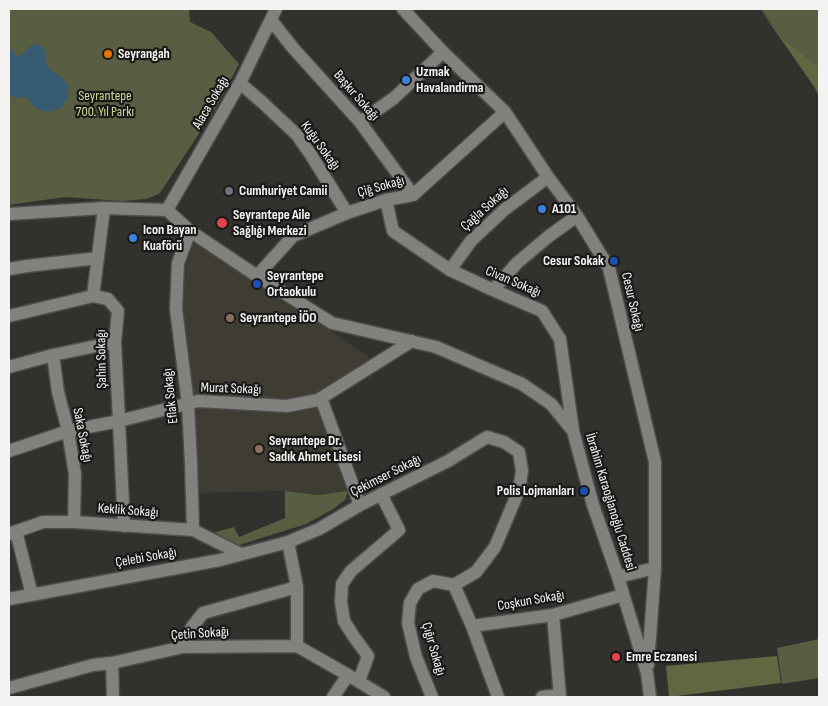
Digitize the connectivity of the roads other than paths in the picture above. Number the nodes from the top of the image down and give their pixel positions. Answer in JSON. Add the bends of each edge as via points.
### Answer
{"nodes":[{"id":1,"x":403,"y":9,"type":"edge"},
{"id":2,"x":274,"y":14,"type":"edge"},
{"id":3,"x":443,"y":52,"type":"junction"},
{"id":4,"x":240,"y":83,"type":"junction"},
{"id":5,"x":505,"y":112,"type":"junction"},
{"id":6,"x":360,"y":122,"type":"junction"},
{"id":7,"x":548,"y":177,"type":"junction"},
{"id":8,"x":412,"y":195,"type":"junction"},
{"id":9,"x":386,"y":200,"type":"junction"},
{"id":10,"x":104,"y":208,"type":"junction"},
{"id":11,"x":167,"y":210,"type":"junction"},
{"id":12,"x":347,"y":213,"type":"junction"},
{"id":13,"x":9,"y":214,"type":"edge"},
{"id":14,"x":576,"y":216,"type":"junction"},
{"id":15,"x":190,"y":231,"type":"junction"},
{"id":16,"x":98,"y":258,"type":"junction"},
{"id":17,"x":9,"y":269,"type":"edge"},
{"id":18,"x":450,"y":270,"type":"junction"},
{"id":19,"x":257,"y":276,"type":"junction"},
{"id":20,"x":493,"y":290,"type":"junction"},
{"id":21,"x":93,"y":296,"type":"junction"},
{"id":22,"x":9,"y":316,"type":"edge"},
{"id":23,"x":412,"y":341,"type":"junction"},
{"id":24,"x":114,"y":342,"type":"junction"},
{"id":25,"x":53,"y":355,"type":"junction"},
{"id":26,"x":9,"y":367,"type":"edge"},
{"id":27,"x":321,"y":398,"type":"junction"},
{"id":28,"x":188,"y":404,"type":"junction"},
{"id":29,"x":120,"y":421,"type":"junction"},
{"id":30,"x":68,"y":431,"type":"junction"},
{"id":31,"x":573,"y":431,"type":"junction"},
{"id":32,"x":9,"y":451,"type":"edge"},
{"id":33,"x":381,"y":494,"type":"junction"},
{"id":34,"x":360,"y":505,"type":"junction"},
{"id":35,"x":74,"y":522,"type":"junction"},
{"id":36,"x":124,"y":526,"type":"junction"},
{"id":37,"x":193,"y":530,"type":"junction"},
{"id":38,"x":12,"y":533,"type":"edge"},
{"id":39,"x":288,"y":542,"type":"junction"},
{"id":40,"x":242,"y":554,"type":"junction"},
{"id":41,"x":655,"y":568,"type":"junction"},
{"id":42,"x":618,"y":577,"type":"junction"},
{"id":43,"x":454,"y":585,"type":"junction"},
{"id":44,"x":297,"y":587,"type":"junction"},
{"id":45,"x":32,"y":595,"type":"junction"},
{"id":46,"x":623,"y":595,"type":"junction"},
{"id":47,"x":9,"y":599,"type":"edge"},
{"id":48,"x":553,"y":615,"type":"junction"},
{"id":49,"x":472,"y":626,"type":"junction"},
{"id":50,"x":297,"y":646,"type":"junction"},
{"id":51,"x":183,"y":647,"type":"junction"},
{"id":52,"x":112,"y":663,"type":"junction"},
{"id":53,"x":647,"y":673,"type":"junction"},
{"id":54,"x":354,"y":678,"type":"junction"},
{"id":55,"x":9,"y":688,"type":"edge"},
{"id":56,"x":560,"y":696,"type":"edge"},
{"id":57,"x":112,"y":697,"type":"edge"},
{"id":58,"x":333,"y":697,"type":"edge"},
{"id":59,"x":384,"y":697,"type":"edge"},
{"id":60,"x":432,"y":697,"type":"edge"},
{"id":61,"x":498,"y":697,"type":"edge"},
{"id":62,"x":542,"y":697,"type":"edge"},
{"id":63,"x":650,"y":697,"type":"edge"}],
"edges":[{"from":1,"to":3,"type":"street","name":"Cesur Sokağı"},
{"from":2,"to":4,"type":"street","name":"Alaca Sokağı"},
{"from":2,"to":6,"type":"street","name":"Başkır Sokağı","via":[[293,48]]},
{"from":3,"to":5,"type":"street","name":"Cesur Sokağı"},
{"from":3,"to":6,"type":"street","via":[[394,98]]},
{"from":4,"to":11,"type":"street","name":"Alaca Sokağı"},
{"from":4,"to":12,"type":"street","name":"Kuğu Sokağı","via":[[297,135]]},
{"from":5,"to":7,"type":"street","name":"Cesur Sokağı"},
{"from":5,"to":8,"type":"street","name":"Çiğ Sokağı"},
{"from":6,"to":8,"type":"street","name":"Başkır Sokağı"},
{"from":7,"to":14,"type":"street","name":"Cesur Sokağı"},
{"from":7,"to":18,"type":"street","name":"Çağla Sokağı","via":[[504,210],[471,241]]},
{"from":8,"to":9,"type":"street","name":"Çiğ Sokağı"},
{"from":9,"to":12,"type":"street","name":"Çiğ Sokağı"},
{"from":9,"to":18,"type":"street","name":"Civan Sokağı","via":[[392,231]]},
{"from":10,"to":11,"type":"street"},
{"from":10,"to":13,"type":"street"},
{"from":10,"to":16,"type":"street"},
{"from":11,"to":15,"type":"street","name":"İbrahim Karaoğlanoğlu Caddesi"},
{"from":12,"to":19,"type":"street","name":"Çiğ Sokağı","via":[[294,236]]},
{"from":14,"to":20,"type":"street","via":[[517,263]]},
{"from":14,"to":41,"type":"street","name":"Cesur Sokağı","via":[[609,268],[655,462]]},
{"from":15,"to":19,"type":"street","name":"İbrahim Karaoğlanoğlu Caddesi"},
{"from":15,"to":28,"type":"street","name":"Eflak Sokağı","via":[[178,263],[176,309]]},
{"from":16,"to":17,"type":"street"},
{"from":16,"to":21,"type":"street"},
{"from":18,"to":20,"type":"street","name":"Civan Sokağı"},
{"from":19,"to":23,"type":"street","name":"İbrahim Karaoğlanoğlu Caddesi","via":[[332,323]]},
{"from":20,"to":31,"type":"street","name":"Civan Sokağı","via":[[542,311],[560,339]]},
{"from":21,"to":22,"type":"street"},
{"from":21,"to":24,"type":"street","name":"Şahin Sokağı","via":[[108,299],[118,311]]},
{"from":23,"to":27,"type":"street","name":"Murat Sokağı"},
{"from":23,"to":31,"type":"street","name":"İbrahim Karaoğlanoğlu Caddesi","via":[[436,347],[522,384],[551,404]]},
{"from":24,"to":25,"type":"street"},
{"from":24,"to":29,"type":"street","name":"Şahin Sokağı"},
{"from":25,"to":26,"type":"street"},
{"from":25,"to":30,"type":"street","name":"Saka Sokağı"},
{"from":27,"to":28,"type":"street","name":"Murat Sokağı","via":[[287,406],[198,401]]},
{"from":27,"to":34,"type":"street"},
{"from":28,"to":29,"type":"street","name":"Murat Sokağı"},
{"from":28,"to":37,"type":"street","name":"Eflak Sokağı"},
{"from":29,"to":30,"type":"street","name":"Murat Sokağı"},
{"from":29,"to":36,"type":"street","name":"Şahin Sokağı"},
{"from":30,"to":32,"type":"street","name":"Murat Sokağı"},
{"from":30,"to":35,"type":"street","name":"Saka Sokağı","via":[[75,474]]},
{"from":31,"to":42,"type":"street","name":"İbrahim Karaoğlanoğlu Caddesi","via":[[593,505]]},
{"from":33,"to":34,"type":"street","name":"Çekimser Sokağı"},
{"from":33,"to":43,"type":"street","name":"Çekimser Sokağı","via":[[486,437],[504,442],[519,452],[522,471],[519,490],[495,547],[476,572]]},
{"from":33,"to":54,"type":"street","via":[[399,530],[351,571],[342,584],[344,621],[368,656]]},
{"from":34,"to":39,"type":"street","name":"Çekimser Sokağı","via":[[320,529]]},
{"from":35,"to":36,"type":"street","name":"Keklik Sokağı"},
{"from":35,"to":38,"type":"street","name":"Keklik Sokağı","via":[[43,522]]},
{"from":36,"to":37,"type":"street","name":"Keklik Sokağı"},
{"from":37,"to":40,"type":"street","name":"Keklik Sokağı"},
{"from":38,"to":45,"type":"street"},
{"from":39,"to":40,"type":"street","name":"Çelebi Sokağı"},
{"from":39,"to":44,"type":"street"},
{"from":40,"to":45,"type":"street","name":"Çelebi Sokağı"},
{"from":41,"to":42,"type":"street"},
{"from":41,"to":53,"type":"street","name":"Cesur Sokağı"},
{"from":42,"to":46,"type":"street","name":"İbrahim Karaoğlanoğlu Caddesi"},
{"from":43,"to":49,"type":"street"},
{"from":43,"to":60,"type":"street","name":"Çığır Sokağı","via":[[433,580],[418,589],[410,603],[408,622],[416,657]]},
{"from":44,"to":50,"type":"street"},
{"from":44,"to":51,"type":"street","via":[[203,613]]},
{"from":45,"to":47,"type":"street","name":"Çelebi Sokağı"},
{"from":46,"to":48,"type":"street","name":"Coşkun Sokağı"},
{"from":46,"to":53,"type":"street","name":"İbrahim Karaoğlanoğlu Caddesi"},
{"from":48,"to":49,"type":"street","name":"Coşkun Sokağı"},
{"from":48,"to":56,"type":"street"},
{"from":49,"to":61,"type":"street"},
{"from":50,"to":51,"type":"street","name":"Çetin Sokağı"},
{"from":50,"to":54,"type":"street"},
{"from":51,"to":52,"type":"street","name":"Çetin Sokağı"},
{"from":52,"to":55,"type":"street","name":"Çetin Sokağı","via":[[93,665]]},
{"from":52,"to":57,"type":"street"},
{"from":53,"to":63,"type":"street","name":"İbrahim Karaoğlanoğlu Caddesi"},
{"from":54,"to":58,"type":"street"},
{"from":54,"to":59,"type":"street"},
{"from":56,"to":62,"type":"street"}]}
